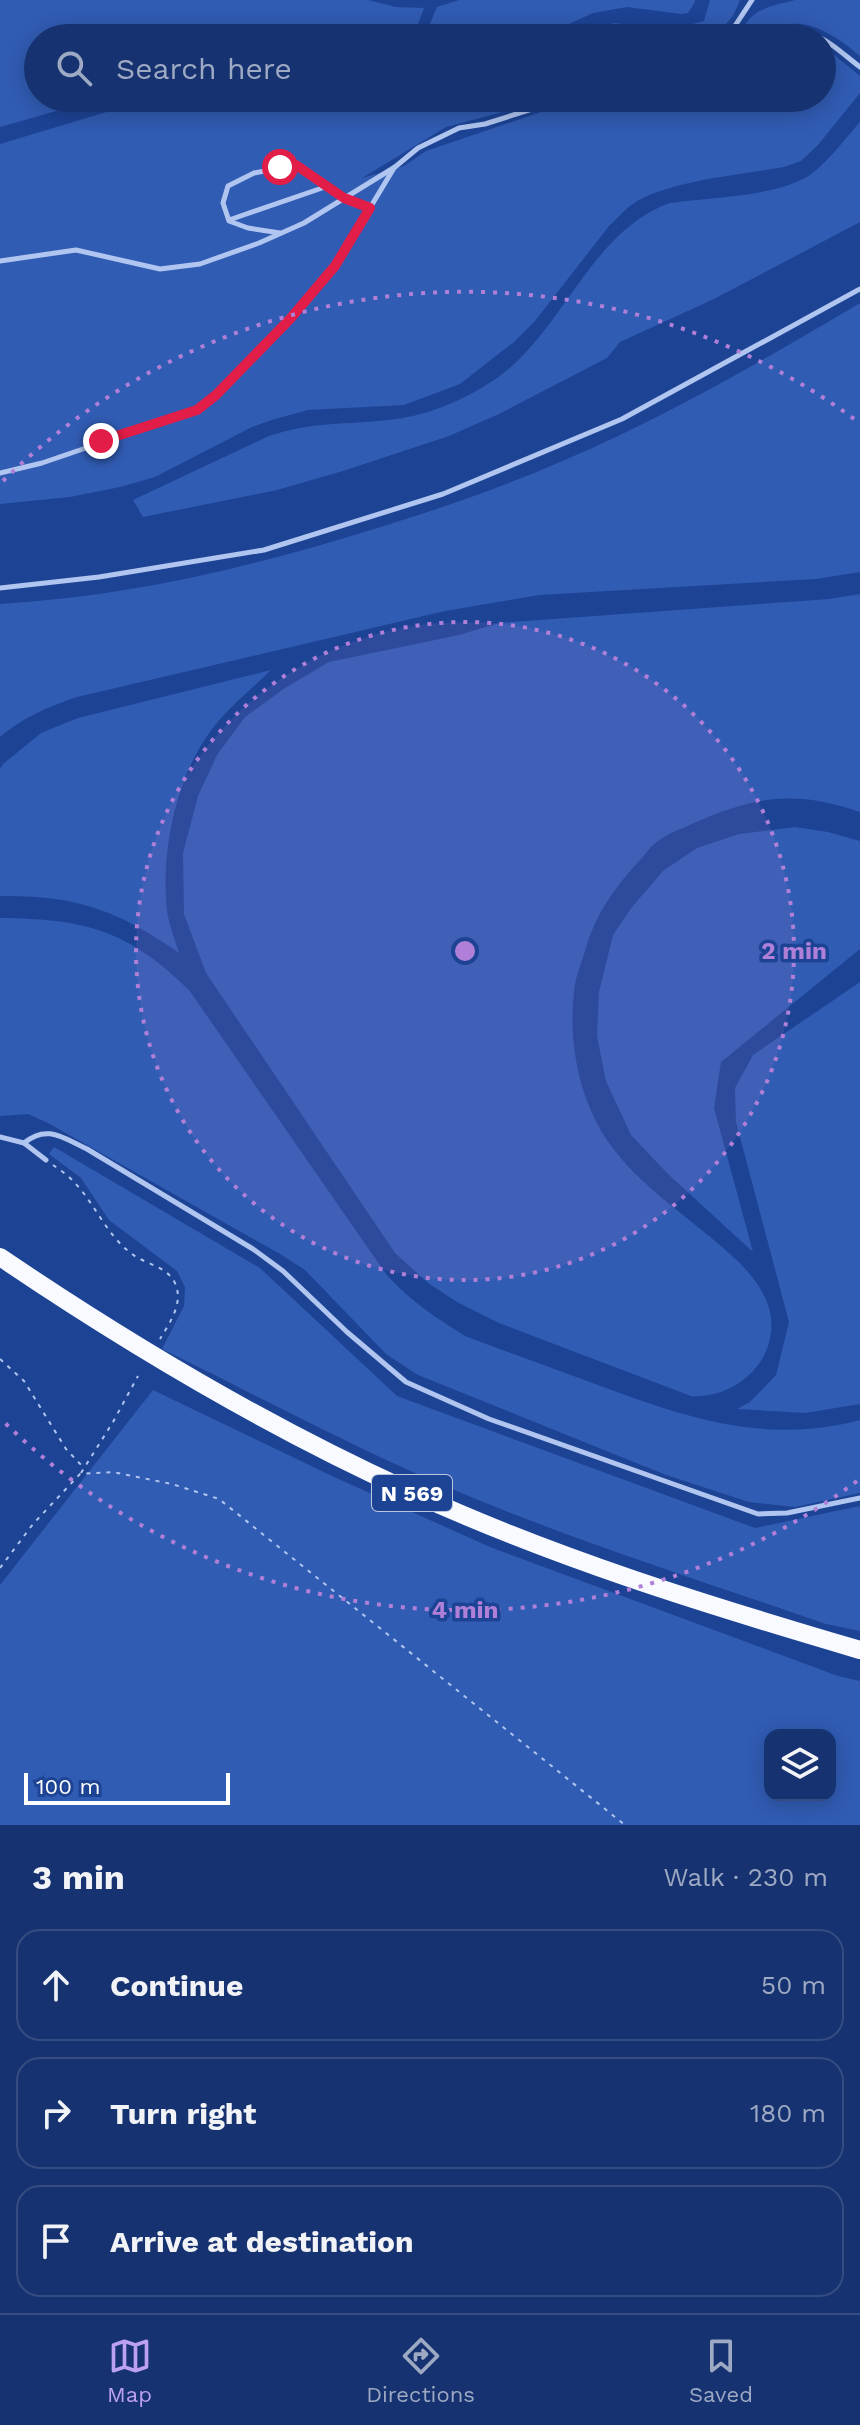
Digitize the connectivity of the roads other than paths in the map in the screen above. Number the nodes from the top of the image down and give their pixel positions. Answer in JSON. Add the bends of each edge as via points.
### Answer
{"nodes":[{"id":1,"x":752,"y":0,"type":"edge"},
{"id":2,"x":736,"y":24,"type":"edge"},
{"id":3,"x":836,"y":48,"type":"edge"},
{"id":4,"x":860,"y":67,"type":"edge"},
{"id":5,"x":523,"y":112,"type":"edge"},
{"id":6,"x":395,"y":167,"type":"junction"},
{"id":7,"x":326,"y":187,"type":"junction"},
{"id":8,"x":344,"y":198,"type":"junction"},
{"id":9,"x":370,"y":208,"type":"junction"},
{"id":10,"x":229,"y":221,"type":"junction"},
{"id":11,"x":282,"y":233,"type":"junction"},
{"id":12,"x":0,"y":261,"type":"edge"},
{"id":13,"x":860,"y":289,"type":"edge"},
{"id":14,"x":0,"y":473,"type":"edge"},
{"id":15,"x":0,"y":588,"type":"edge"},
{"id":16,"x":0,"y":1137,"type":"edge"},
{"id":17,"x":24,"y":1143,"type":"junction"},
{"id":18,"x":46,"y":1160,"type":"road end"},
{"id":19,"x":0,"y":1257,"type":"edge"},
{"id":20,"x":860,"y":1498,"type":"edge"},
{"id":21,"x":860,"y":1650,"type":"edge"}],
"edges":[{"from":1,"to":2,"type":"lane"},
{"from":3,"to":4,"type":"lane"},
{"from":5,"to":6,"type":"lane","via":[[459,128],[418,148]]},
{"from":6,"to":8,"type":"lane"},
{"from":6,"to":9,"type":"lane"},
{"from":7,"to":8,"type":"lane"},
{"from":7,"to":10,"type":"lane"},
{"from":7,"to":10,"type":"lane","via":[[296,165],[254,173],[228,186],[223,203]]},
{"from":8,"to":9,"type":"lane"},
{"from":8,"to":11,"type":"lane"},
{"from":9,"to":14,"type":"lane","via":[[335,266],[290,319],[197,410]]},
{"from":10,"to":11,"type":"lane"},
{"from":11,"to":12,"type":"lane","via":[[200,264],[160,269],[76,250]]},
{"from":13,"to":15,"type":"lane","via":[[622,419],[443,494],[264,550]]},
{"from":16,"to":17,"type":"lane"},
{"from":17,"to":18,"type":"lane"},
{"from":17,"to":20,"type":"lane","via":[[46,1132],[87,1149],[253,1249],[406,1382],[489,1419],[758,1514]]},
{"from":19,"to":21,"type":"main road","number":"N 569","via":[[184,1375],[408,1491],[541,1547]]}]}
